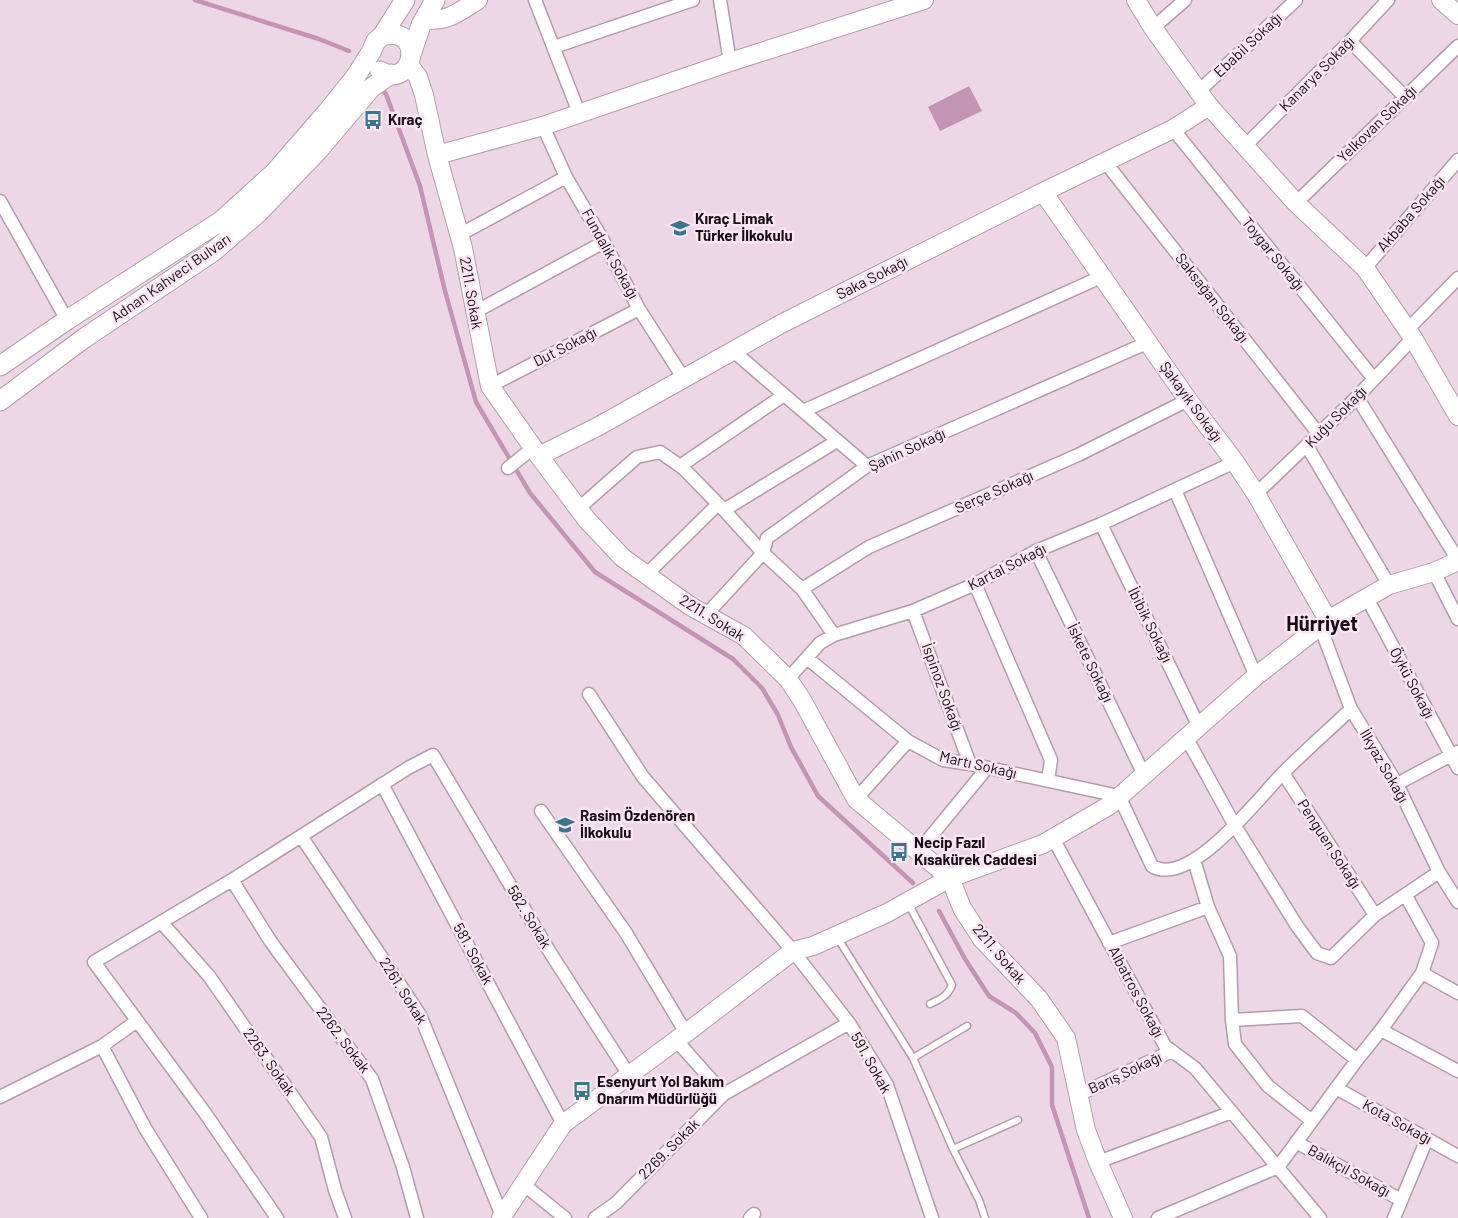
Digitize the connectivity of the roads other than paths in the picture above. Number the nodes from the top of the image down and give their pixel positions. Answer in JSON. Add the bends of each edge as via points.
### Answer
{"nodes":[{"id":1,"x":405,"y":0,"type":"edge"},
{"id":2,"x":435,"y":0,"type":"edge"},
{"id":3,"x":478,"y":0,"type":"edge"},
{"id":4,"x":535,"y":0,"type":"edge"},
{"id":5,"x":693,"y":0,"type":"edge"},
{"id":6,"x":720,"y":0,"type":"edge"},
{"id":7,"x":924,"y":0,"type":"edge"},
{"id":8,"x":1136,"y":0,"type":"edge"},
{"id":9,"x":1185,"y":0,"type":"edge"},
{"id":10,"x":1296,"y":0,"type":"edge"},
{"id":11,"x":1388,"y":0,"type":"edge"},
{"id":12,"x":1441,"y":0,"type":"edge"},
{"id":13,"x":1458,"y":14,"type":"edge"},
{"id":14,"x":424,"y":19,"type":"junction"},
{"id":15,"x":1153,"y":28,"type":"junction"},
{"id":16,"x":382,"y":36,"type":"junction"},
{"id":17,"x":1350,"y":41,"type":"junction"},
{"id":18,"x":1458,"y":46,"type":"edge"},
{"id":19,"x":554,"y":47,"type":"junction"},
{"id":20,"x":371,"y":52,"type":"junction"},
{"id":21,"x":410,"y":58,"type":"junction"},
{"id":22,"x":730,"y":62,"type":"junction"},
{"id":23,"x":391,"y":74,"type":"junction"},
{"id":24,"x":1199,"y":91,"type":"junction"},
{"id":25,"x":1405,"y":97,"type":"junction"},
{"id":26,"x":1209,"y":106,"type":"junction"},
{"id":27,"x":579,"y":113,"type":"junction"},
{"id":28,"x":543,"y":126,"type":"junction"},
{"id":29,"x":1173,"y":130,"type":"junction"},
{"id":30,"x":1245,"y":146,"type":"junction"},
{"id":31,"x":436,"y":155,"type":"junction"},
{"id":32,"x":1458,"y":160,"type":"edge"},
{"id":33,"x":1106,"y":163,"type":"junction"},
{"id":34,"x":566,"y":177,"type":"junction"},
{"id":35,"x":1043,"y":192,"type":"junction"},
{"id":36,"x":0,"y":201,"type":"edge"},
{"id":37,"x":1296,"y":203,"type":"junction"},
{"id":38,"x":459,"y":235,"type":"junction"},
{"id":39,"x":604,"y":242,"type":"junction"},
{"id":40,"x":1364,"y":268,"type":"junction"},
{"id":41,"x":1101,"y":277,"type":"junction"},
{"id":42,"x":1458,"y":278,"type":"edge"},
{"id":43,"x":639,"y":309,"type":"junction"},
{"id":44,"x":475,"y":312,"type":"junction"},
{"id":45,"x":68,"y":320,"type":"junction"},
{"id":46,"x":1410,"y":334,"type":"junction"},
{"id":47,"x":83,"y":339,"type":"junction"},
{"id":48,"x":1149,"y":342,"type":"junction"},
{"id":49,"x":732,"y":350,"type":"junction"},
{"id":50,"x":0,"y":366,"type":"edge"},
{"id":51,"x":684,"y":379,"type":"junction"},
{"id":52,"x":1374,"y":379,"type":"junction"},
{"id":53,"x":490,"y":386,"type":"junction"},
{"id":54,"x":784,"y":395,"type":"junction"},
{"id":55,"x":1357,"y":397,"type":"junction"},
{"id":56,"x":1188,"y":400,"type":"junction"},
{"id":57,"x":0,"y":401,"type":"edge"},
{"id":58,"x":803,"y":411,"type":"junction"},
{"id":59,"x":1458,"y":416,"type":"edge"},
{"id":60,"x":1318,"y":433,"type":"junction"},
{"id":61,"x":837,"y":441,"type":"junction"},
{"id":62,"x":1307,"y":446,"type":"junction"},
{"id":63,"x":531,"y":453,"type":"junction"},
{"id":64,"x":1235,"y":462,"type":"junction"},
{"id":65,"x":680,"y":466,"type":"junction"},
{"id":66,"x":867,"y":466,"type":"junction"},
{"id":67,"x":508,"y":468,"type":"dead end"},
{"id":68,"x":1175,"y":490,"type":"junction"},
{"id":69,"x":1256,"y":494,"type":"junction"},
{"id":70,"x":721,"y":507,"type":"junction"},
{"id":71,"x":579,"y":508,"type":"junction"},
{"id":72,"x":1101,"y":524,"type":"junction"},
{"id":73,"x":1036,"y":551,"type":"junction"},
{"id":74,"x":763,"y":553,"type":"junction"},
{"id":75,"x":1458,"y":560,"type":"edge"},
{"id":76,"x":1434,"y":572,"type":"junction"},
{"id":77,"x":646,"y":575,"type":"junction"},
{"id":78,"x":975,"y":584,"type":"junction"},
{"id":79,"x":1389,"y":585,"type":"junction"},
{"id":80,"x":802,"y":589,"type":"junction"},
{"id":81,"x":1367,"y":598,"type":"junction"},
{"id":82,"x":913,"y":611,"type":"junction"},
{"id":83,"x":706,"y":615,"type":"junction"},
{"id":84,"x":1458,"y":619,"type":"edge"},
{"id":85,"x":1324,"y":623,"type":"junction"},
{"id":86,"x":834,"y":635,"type":"junction"},
{"id":87,"x":807,"y":658,"type":"junction"},
{"id":88,"x":1256,"y":676,"type":"junction"},
{"id":89,"x":788,"y":679,"type":"junction"},
{"id":90,"x":589,"y":694,"type":"dead end"},
{"id":91,"x":1351,"y":709,"type":"junction"},
{"id":92,"x":1192,"y":732,"type":"junction"},
{"id":93,"x":908,"y":742,"type":"junction"},
{"id":94,"x":1454,"y":753,"type":"edge"},
{"id":95,"x":970,"y":764,"type":"junction"},
{"id":96,"x":987,"y":768,"type":"junction"},
{"id":97,"x":1458,"y":768,"type":"edge"},
{"id":98,"x":1283,"y":773,"type":"junction"},
{"id":99,"x":1144,"y":775,"type":"junction"},
{"id":100,"x":1048,"y":780,"type":"junction"},
{"id":101,"x":382,"y":784,"type":"junction"},
{"id":102,"x":1397,"y":784,"type":"junction"},
{"id":103,"x":1119,"y":796,"type":"junction"},
{"id":104,"x":856,"y":799,"type":"junction"},
{"id":105,"x":541,"y":812,"type":"dead end"},
{"id":106,"x":1235,"y":826,"type":"junction"},
{"id":107,"x":301,"y":836,"type":"junction"},
{"id":108,"x":1053,"y":838,"type":"junction"},
{"id":109,"x":918,"y":852,"type":"junction"},
{"id":110,"x":1194,"y":860,"type":"junction"},
{"id":111,"x":1439,"y":872,"type":"junction"},
{"id":112,"x":950,"y":878,"type":"junction"},
{"id":113,"x":232,"y":880,"type":"junction"},
{"id":114,"x":1406,"y":896,"type":"junction"},
{"id":115,"x":907,"y":902,"type":"junction"},
{"id":116,"x":1458,"y":902,"type":"edge"},
{"id":117,"x":1208,"y":907,"type":"junction"},
{"id":118,"x":1375,"y":915,"type":"junction"},
{"id":119,"x":162,"y":923,"type":"junction"},
{"id":120,"x":836,"y":936,"type":"junction"},
{"id":121,"x":1109,"y":943,"type":"junction"},
{"id":122,"x":793,"y":950,"type":"junction"},
{"id":123,"x":1422,"y":973,"type":"junction"},
{"id":124,"x":1458,"y":992,"type":"edge"},
{"id":125,"x":930,"y":1004,"type":"dead end"},
{"id":126,"x":1232,"y":1020,"type":"junction"},
{"id":127,"x":137,"y":1021,"type":"junction"},
{"id":128,"x":849,"y":1023,"type":"junction"},
{"id":129,"x":967,"y":1026,"type":"dead end"},
{"id":130,"x":1381,"y":1030,"type":"junction"},
{"id":131,"x":681,"y":1036,"type":"junction"},
{"id":132,"x":102,"y":1046,"type":"junction"},
{"id":133,"x":1172,"y":1052,"type":"junction"},
{"id":134,"x":913,"y":1058,"type":"junction"},
{"id":135,"x":1357,"y":1060,"type":"junction"},
{"id":136,"x":1458,"y":1071,"type":"edge"},
{"id":137,"x":629,"y":1075,"type":"junction"},
{"id":138,"x":1336,"y":1088,"type":"junction"},
{"id":139,"x":724,"y":1094,"type":"junction"},
{"id":140,"x":1078,"y":1095,"type":"junction"},
{"id":141,"x":0,"y":1097,"type":"edge"},
{"id":142,"x":1232,"y":1112,"type":"junction"},
{"id":143,"x":1018,"y":1120,"type":"dead end"},
{"id":144,"x":1312,"y":1121,"type":"junction"},
{"id":145,"x":563,"y":1124,"type":"junction"},
{"id":146,"x":1427,"y":1139,"type":"junction"},
{"id":147,"x":1296,"y":1142,"type":"junction"},
{"id":148,"x":953,"y":1149,"type":"junction"},
{"id":149,"x":1458,"y":1156,"type":"edge"},
{"id":150,"x":1098,"y":1162,"type":"junction"},
{"id":151,"x":1278,"y":1167,"type":"junction"},
{"id":152,"x":523,"y":1184,"type":"junction"},
{"id":153,"x":1401,"y":1200,"type":"junction"},
{"id":154,"x":501,"y":1217,"type":"edge"},
{"id":155,"x":201,"y":1218,"type":"edge"},
{"id":156,"x":277,"y":1218,"type":"edge"},
{"id":157,"x":345,"y":1218,"type":"edge"},
{"id":158,"x":417,"y":1218,"type":"edge"},
{"id":159,"x":565,"y":1218,"type":"edge"},
{"id":160,"x":595,"y":1218,"type":"edge"},
{"id":161,"x":932,"y":1218,"type":"edge"},
{"id":162,"x":985,"y":1218,"type":"edge"},
{"id":163,"x":1123,"y":1218,"type":"edge"},
{"id":164,"x":1158,"y":1218,"type":"edge"},
{"id":165,"x":1320,"y":1218,"type":"edge"},
{"id":166,"x":1394,"y":1218,"type":"edge"}],
"edges":[{"from":1,"to":16,"type":"main road"},
{"from":2,"to":14,"type":"main road"},
{"from":3,"to":14,"type":"street","via":[[444,19]]},
{"from":4,"to":19,"type":"street"},
{"from":5,"to":19,"type":"street"},
{"from":6,"to":22,"type":"street"},
{"from":7,"to":22,"type":"street"},
{"from":8,"to":15,"type":"street"},
{"from":9,"to":15,"type":"street"},
{"from":10,"to":24,"type":"street","name":"Ebabil Sokağı"},
{"from":11,"to":17,"type":"street","name":"Kanarya Sokağı"},
{"from":12,"to":13,"type":"street"},
{"from":14,"to":21,"type":"main road"},
{"from":15,"to":24,"type":"street"},
{"from":16,"to":20,"type":"main road"},
{"from":16,"to":21,"type":"main road","via":[[402,36],[407,41]]},
{"from":17,"to":25,"type":"street"},
{"from":17,"to":30,"type":"street","name":"Kanarya Sokağı"},
{"from":18,"to":25,"type":"street","name":"Yelkovan Sokağı"},
{"from":19,"to":27,"type":"street"},
{"from":20,"to":23,"type":"main road","via":[[378,70]]},
{"from":20,"to":45,"type":"main road","via":[[350,84],[275,172],[221,221]]},
{"from":21,"to":23,"type":"main road","via":[[403,71]]},
{"from":21,"to":31,"type":"street","name":"2211. Sokak","via":[[424,95]]},
{"from":22,"to":27,"type":"street"},
{"from":23,"to":47,"type":"main road","name":"Adnan Kahveci Bulvarı","via":[[371,88],[260,212],[214,251]]},
{"from":24,"to":26,"type":"street"},
{"from":25,"to":37,"type":"street","name":"Yelkovan Sokağı"},
{"from":26,"to":29,"type":"street","name":"Saka Sokağı"},
{"from":26,"to":30,"type":"street"},
{"from":27,"to":28,"type":"street"},
{"from":28,"to":31,"type":"street"},
{"from":28,"to":34,"type":"street","name":"Fundalık Sokağı"},
{"from":29,"to":33,"type":"street","name":"Saka Sokağı"},
{"from":29,"to":52,"type":"street","name":"Toygar Sokağı"},
{"from":30,"to":37,"type":"street"},
{"from":31,"to":38,"type":"street","name":"2211. Sokak"},
{"from":32,"to":40,"type":"street","name":"Akbaba Sokağı"},
{"from":33,"to":35,"type":"street","name":"Saka Sokağı"},
{"from":33,"to":60,"type":"street","name":"Saksağan Sokağı"},
{"from":34,"to":38,"type":"street"},
{"from":34,"to":39,"type":"street","name":"Fundalık Sokağı"},
{"from":35,"to":41,"type":"street","name":"Şakayık Sokağı"},
{"from":35,"to":49,"type":"street","name":"Saka Sokağı"},
{"from":36,"to":45,"type":"street"},
{"from":37,"to":40,"type":"street"},
{"from":38,"to":44,"type":"street","name":"2211. Sokak"},
{"from":39,"to":43,"type":"street","name":"Fundalık Sokağı"},
{"from":39,"to":44,"type":"street"},
{"from":40,"to":46,"type":"street"},
{"from":41,"to":48,"type":"street","name":"Şakayık Sokağı"},
{"from":41,"to":58,"type":"street"},
{"from":42,"to":46,"type":"street","name":"Kuğu Sokağı"},
{"from":43,"to":51,"type":"street","name":"Fundalık Sokağı"},
{"from":43,"to":53,"type":"street","name":"Dut Sokağı"},
{"from":44,"to":53,"type":"street","name":"2211. Sokak"},
{"from":45,"to":47,"type":"main road"},
{"from":45,"to":50,"type":"main road"},
{"from":46,"to":52,"type":"street","name":"Kuğu Sokağı"},
{"from":46,"to":59,"type":"street"},
{"from":47,"to":57,"type":"main road","name":"Adnan Kahveci Bulvarı"},
{"from":48,"to":56,"type":"street","name":"Şakayık Sokağı"},
{"from":48,"to":66,"type":"street","name":"Şahin Sokağı"},
{"from":49,"to":51,"type":"street","name":"Saka Sokağı"},
{"from":49,"to":54,"type":"street"},
{"from":51,"to":63,"type":"street","name":"Saka Sokağı","via":[[597,427]]},
{"from":52,"to":55,"type":"street","name":"Kuğu Sokağı"},
{"from":53,"to":63,"type":"street","name":"2211. Sokak"},
{"from":54,"to":58,"type":"street"},
{"from":54,"to":65,"type":"street"},
{"from":55,"to":60,"type":"street","name":"Kuğu Sokağı"},
{"from":55,"to":75,"type":"street"},
{"from":56,"to":64,"type":"street","name":"Şakayık Sokağı"},
{"from":56,"to":80,"type":"street","name":"Serçe Sokağı","via":[[1078,455],[869,548]]},
{"from":58,"to":61,"type":"street"},
{"from":60,"to":62,"type":"street","name":"Kuğu Sokağı"},
{"from":61,"to":66,"type":"street"},
{"from":61,"to":70,"type":"street"},
{"from":62,"to":69,"type":"street","name":"Kuğu Sokağı"},
{"from":62,"to":79,"type":"street"},
{"from":63,"to":67,"type":"street"},
{"from":63,"to":71,"type":"street","name":"2211. Sokak"},
{"from":64,"to":68,"type":"street","name":"Kartal Sokağı"},
{"from":64,"to":69,"type":"street","name":"Şakayık Sokağı"},
{"from":65,"to":70,"type":"street"},
{"from":65,"to":71,"type":"street","via":[[660,452],[637,457]]},
{"from":66,"to":74,"type":"street","name":"Şahin Sokağı","via":[[767,538]]},
{"from":68,"to":72,"type":"street","name":"Kartal Sokağı"},
{"from":68,"to":88,"type":"street"},
{"from":69,"to":85,"type":"street","name":"Şakayık Sokağı"},
{"from":70,"to":74,"type":"street"},
{"from":70,"to":77,"type":"street"},
{"from":71,"to":77,"type":"street","name":"2211. Sokak","via":[[624,558]]},
{"from":72,"to":73,"type":"street","name":"Kartal Sokağı"},
{"from":72,"to":92,"type":"street","name":"İbibik Sokağı"},
{"from":73,"to":78,"type":"street","name":"Kartal Sokağı"},
{"from":73,"to":99,"type":"street","name":"İskete Sokağı"},
{"from":74,"to":80,"type":"street"},
{"from":74,"to":83,"type":"street","name":"Şahin Sokağı"},
{"from":75,"to":76,"type":"street"},
{"from":76,"to":79,"type":"street"},
{"from":76,"to":84,"type":"street"},
{"from":77,"to":83,"type":"street","name":"2211. Sokak"},
{"from":78,"to":82,"type":"street","name":"Kartal Sokağı"},
{"from":78,"to":100,"type":"street","via":[[1051,760]]},
{"from":79,"to":81,"type":"street"},
{"from":80,"to":86,"type":"street"},
{"from":81,"to":85,"type":"street"},
{"from":81,"to":94,"type":"street","name":"Öykü Sokağı"},
{"from":82,"to":86,"type":"street","name":"Kartal Sokağı"},
{"from":82,"to":95,"type":"street","name":"İspinoz Sokağı"},
{"from":83,"to":89,"type":"street","name":"2211. Sokak","via":[[744,636]]},
{"from":85,"to":88,"type":"street"},
{"from":85,"to":91,"type":"street","name":"İlkyaz Sokağı"},
{"from":86,"to":87,"type":"street","name":"Kartal Sokağı","via":[[820,643]]},
{"from":87,"to":89,"type":"street","name":"Kartal Sokağı"},
{"from":87,"to":93,"type":"street","name":"Martı Sokağı"},
{"from":88,"to":92,"type":"street"},
{"from":89,"to":104,"type":"street","name":"2211. Sokak"},
{"from":90,"to":122,"type":"street","name":"591. Sokak","via":[[643,777]]},
{"from":91,"to":98,"type":"street"},
{"from":91,"to":102,"type":"street","name":"İlkyaz Sokağı"},
{"from":92,"to":99,"type":"street"},
{"from":92,"to":106,"type":"street","name":"İbibik Sokağı"},
{"from":93,"to":95,"type":"street","name":"Martı Sokağı","via":[[942,760]]},
{"from":93,"to":104,"type":"street"},
{"from":94,"to":97,"type":"street","name":"Öykü Sokağı"},
{"from":94,"to":102,"type":"street"},
{"from":95,"to":96,"type":"street","name":"Martı Sokağı"},
{"from":96,"to":100,"type":"street","name":"Martı Sokağı"},
{"from":96,"to":109,"type":"street"},
{"from":98,"to":106,"type":"street"},
{"from":98,"to":118,"type":"street","name":"Penguen Sokağı"},
{"from":99,"to":103,"type":"street"},
{"from":100,"to":103,"type":"street","name":"Martı Sokağı"},
{"from":101,"to":107,"type":"street"},
{"from":101,"to":137,"type":"street","name":"582. Sokak","via":[[433,755],[551,954]]},
{"from":101,"to":145,"type":"street","name":"581. Sokak"},
{"from":102,"to":111,"type":"street","name":"İlkyaz Sokağı"},
{"from":103,"to":108,"type":"street","via":[[1110,805]]},
{"from":103,"to":110,"type":"street","via":[[1152,866],[1168,871]]},
{"from":104,"to":109,"type":"street","name":"2211. Sokak"},
{"from":105,"to":131,"type":"street","via":[[626,933]]},
{"from":106,"to":110,"type":"street"},
{"from":106,"to":118,"type":"street","name":"İbibik Sokağı","via":[[1317,953],[1331,958]]},
{"from":107,"to":113,"type":"street"},
{"from":107,"to":154,"type":"street","name":"2261. Sokak","via":[[420,1015]]},
{"from":108,"to":112,"type":"street"},
{"from":108,"to":121,"type":"street","name":"Albatros Sokağı"},
{"from":109,"to":112,"type":"street","name":"2211. Sokak"},
{"from":110,"to":117,"type":"street"},
{"from":111,"to":114,"type":"street"},
{"from":111,"to":116,"type":"street","name":"İlkyaz Sokağı"},
{"from":112,"to":115,"type":"street"},
{"from":112,"to":140,"type":"street","name":"2211. Sokak","via":[[962,908],[982,939],[1039,999],[1066,1038]]},
{"from":113,"to":119,"type":"street"},
{"from":113,"to":158,"type":"street","name":"2262. Sokak","via":[[271,942],[372,1079]]},
{"from":114,"to":118,"type":"street"},
{"from":114,"to":123,"type":"street","via":[[1432,944]]},
{"from":115,"to":120,"type":"street"},
{"from":115,"to":125,"type":"lane","via":[[952,985],[950,992]]},
{"from":117,"to":121,"type":"street"},
{"from":117,"to":126,"type":"street","via":[[1230,956]]},
{"from":119,"to":127,"type":"street","via":[[94,962]]},
{"from":119,"to":157,"type":"street","name":"2263. Sokak","via":[[209,976],[321,1137]]},
{"from":120,"to":122,"type":"street"},
{"from":120,"to":134,"type":"lane"},
{"from":121,"to":133,"type":"street","name":"Albatros Sokağı","via":[[1165,1046]]},
{"from":122,"to":128,"type":"street","name":"591. Sokak"},
{"from":122,"to":131,"type":"street"},
{"from":123,"to":124,"type":"street"},
{"from":123,"to":130,"type":"street"},
{"from":126,"to":135,"type":"street","via":[[1302,1016]]},
{"from":126,"to":144,"type":"street","via":[[1235,1044],[1268,1086]]},
{"from":127,"to":132,"type":"street"},
{"from":127,"to":156,"type":"street"},
{"from":128,"to":139,"type":"street","name":"2269. Sokak"},
{"from":128,"to":161,"type":"street","name":"591. Sokak","via":[[887,1085]]},
{"from":129,"to":134,"type":"lane"},
{"from":130,"to":135,"type":"street"},
{"from":130,"to":136,"type":"street"},
{"from":131,"to":137,"type":"street"},
{"from":131,"to":139,"type":"street"},
{"from":132,"to":141,"type":"street"},
{"from":132,"to":155,"type":"street","via":[[145,1128]]},
{"from":133,"to":140,"type":"street","name":"Barış Sokağı"},
{"from":133,"to":142,"type":"street","name":"Albatros Sokağı","via":[[1195,1068]]},
{"from":134,"to":148,"type":"lane"},
{"from":135,"to":138,"type":"street"},
{"from":137,"to":145,"type":"street"},
{"from":138,"to":144,"type":"street"},
{"from":138,"to":146,"type":"street","name":"Kota Sokağı"},
{"from":139,"to":160,"type":"street","name":"2269. Sokak","via":[[616,1203]]},
{"from":140,"to":150,"type":"street","name":"2211. Sokak"},
{"from":142,"to":150,"type":"street"},
{"from":142,"to":151,"type":"street","name":"Albatros Sokağı"},
{"from":143,"to":148,"type":"lane"},
{"from":144,"to":147,"type":"street"},
{"from":145,"to":152,"type":"street"},
{"from":146,"to":149,"type":"street","name":"Kota Sokağı"},
{"from":146,"to":153,"type":"street"},
{"from":147,"to":151,"type":"street"},
{"from":147,"to":153,"type":"street","name":"Balıkçıl Sokağı"},
{"from":148,"to":162,"type":"lane"},
{"from":150,"to":163,"type":"street","name":"2211. Sokak"},
{"from":151,"to":164,"type":"street"},
{"from":151,"to":165,"type":"street","name":"Albatros Sokağı"},
{"from":152,"to":154,"type":"street"},
{"from":152,"to":159,"type":"street"},
{"from":153,"to":166,"type":"street"}]}
